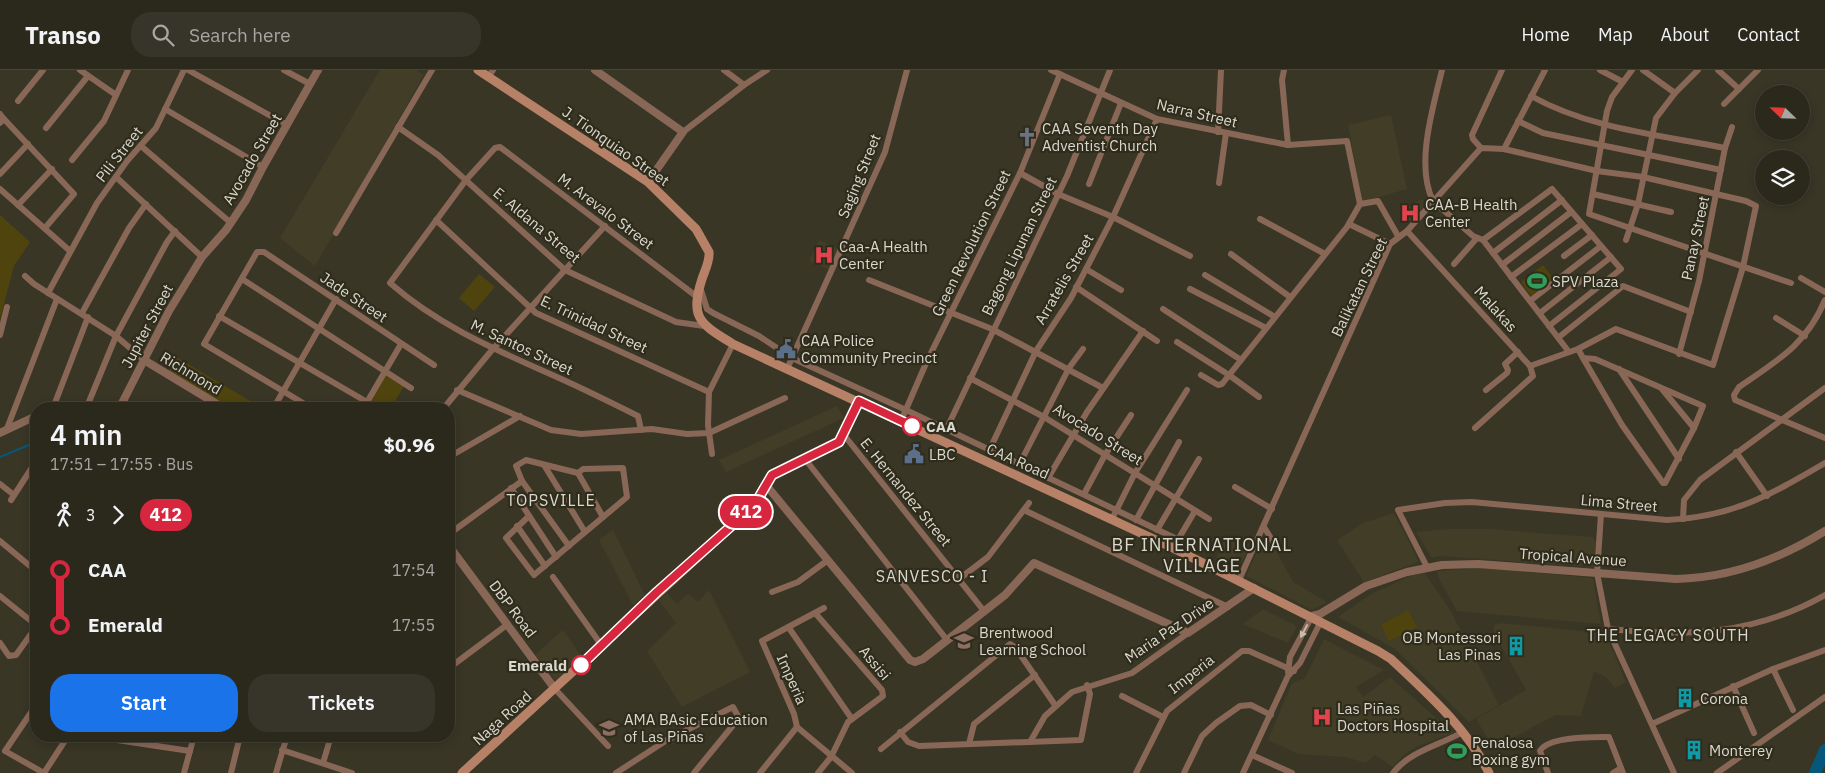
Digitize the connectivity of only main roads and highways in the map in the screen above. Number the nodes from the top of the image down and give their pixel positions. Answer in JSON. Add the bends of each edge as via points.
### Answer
{"nodes":[{"id":1,"x":478,"y":70,"type":"edge"},
{"id":2,"x":491,"y":73,"type":"edge"},
{"id":3,"x":704,"y":326,"type":"joint"},
{"id":4,"x":859,"y":401,"type":"junction"},
{"id":5,"x":462,"y":773,"type":"edge"},
{"id":6,"x":1489,"y":773,"type":"edge"}],
"edges":[{"from":1,"to":2,"type":"main road","name":"J. Tionquiao Street"},
{"from":2,"to":3,"type":"main road","name":"J. Tionquiao Street","via":[[648,182],[680,211],[703,238],[709,252],[696,296],[699,317]]},
{"from":3,"to":4,"type":"main road","name":"CAA Road","via":[[733,344]]},
{"from":4,"to":5,"type":"main road","name":"Naga Road","via":[[844,436],[836,445],[772,475],[746,513]]},
{"from":4,"to":6,"type":"main road","name":"CAA Road","via":[[1318,617],[1391,659],[1463,732]]}]}
